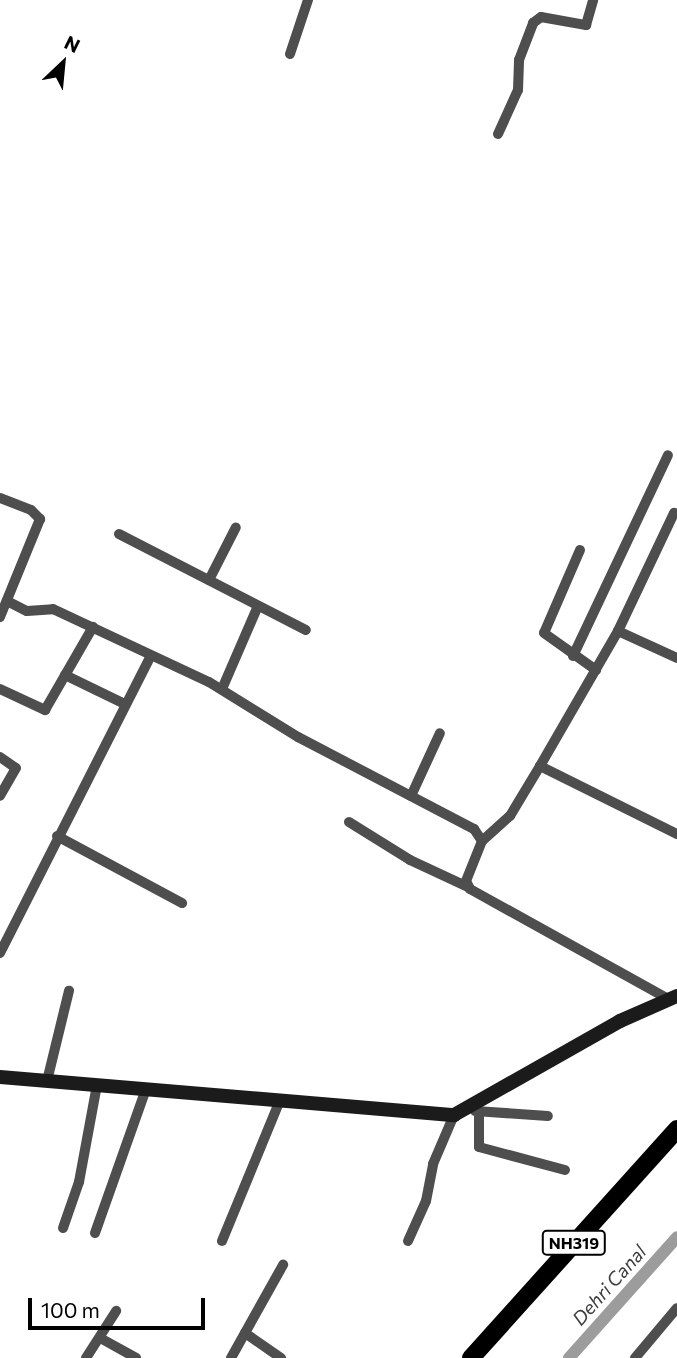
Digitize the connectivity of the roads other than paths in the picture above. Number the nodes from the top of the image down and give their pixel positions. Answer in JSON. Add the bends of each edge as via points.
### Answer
{"nodes":[{"id":1,"x":308,"y":0,"type":"edge"},
{"id":2,"x":593,"y":0,"type":"edge"},
{"id":3,"x":290,"y":54,"type":"dead end"},
{"id":4,"x":498,"y":134,"type":"dead end"},
{"id":5,"x":668,"y":455,"type":"dead end"},
{"id":6,"x":0,"y":498,"type":"edge"},
{"id":7,"x":674,"y":513,"type":"dead end"},
{"id":8,"x":236,"y":527,"type":"dead end"},
{"id":9,"x":119,"y":534,"type":"dead end"},
{"id":10,"x":580,"y":550,"type":"dead end"},
{"id":11,"x":209,"y":580,"type":"junction"},
{"id":12,"x":5,"y":598,"type":"edge"},
{"id":13,"x":257,"y":608,"type":"junction"},
{"id":14,"x":0,"y":617,"type":"edge"},
{"id":15,"x":93,"y":627,"type":"junction"},
{"id":16,"x":306,"y":630,"type":"dead end"},
{"id":17,"x":618,"y":631,"type":"junction"},
{"id":18,"x":573,"y":656,"type":"junction"},
{"id":19,"x":150,"y":657,"type":"junction"},
{"id":20,"x":677,"y":657,"type":"edge"},
{"id":21,"x":596,"y":670,"type":"junction"},
{"id":22,"x":65,"y":675,"type":"junction"},
{"id":23,"x":222,"y":688,"type":"junction"},
{"id":24,"x":0,"y":689,"type":"edge"},
{"id":25,"x":125,"y":704,"type":"junction"},
{"id":26,"x":440,"y":733,"type":"dead end"},
{"id":27,"x":0,"y":757,"type":"edge"},
{"id":28,"x":540,"y":766,"type":"junction"},
{"id":29,"x":0,"y":796,"type":"edge"},
{"id":30,"x":411,"y":796,"type":"junction"},
{"id":31,"x":349,"y":822,"type":"dead end"},
{"id":32,"x":677,"y":834,"type":"edge"},
{"id":33,"x":57,"y":836,"type":"junction"},
{"id":34,"x":482,"y":841,"type":"junction"},
{"id":35,"x":468,"y":887,"type":"junction"},
{"id":36,"x":182,"y":903,"type":"dead end"},
{"id":37,"x":0,"y":953,"type":"edge"},
{"id":38,"x":69,"y":991,"type":"dead end"},
{"id":39,"x":672,"y":997,"type":"edge"},
{"id":40,"x":0,"y":1077,"type":"edge"},
{"id":41,"x":47,"y":1080,"type":"junction"},
{"id":42,"x":97,"y":1085,"type":"junction"},
{"id":43,"x":146,"y":1089,"type":"junction"},
{"id":44,"x":280,"y":1100,"type":"junction"},
{"id":45,"x":466,"y":1112,"type":"junction"},
{"id":46,"x":548,"y":1116,"type":"dead end"},
{"id":47,"x":677,"y":1129,"type":"edge"},
{"id":48,"x":565,"y":1170,"type":"dead end"},
{"id":49,"x":63,"y":1228,"type":"dead end"},
{"id":50,"x":95,"y":1233,"type":"dead end"},
{"id":51,"x":222,"y":1241,"type":"dead end"},
{"id":52,"x":408,"y":1241,"type":"dead end"},
{"id":53,"x":283,"y":1265,"type":"dead end"},
{"id":54,"x":677,"y":1308,"type":"edge"},
{"id":55,"x":116,"y":1311,"type":"dead end"},
{"id":56,"x":245,"y":1332,"type":"junction"},
{"id":57,"x":102,"y":1339,"type":"junction"},
{"id":58,"x":86,"y":1358,"type":"edge"},
{"id":59,"x":136,"y":1358,"type":"edge"},
{"id":60,"x":231,"y":1358,"type":"edge"},
{"id":61,"x":281,"y":1358,"type":"edge"},
{"id":62,"x":471,"y":1358,"type":"edge"},
{"id":63,"x":635,"y":1358,"type":"edge"}],
"edges":[{"from":1,"to":3,"type":"street"},
{"from":2,"to":4,"type":"street","via":[[586,25],[541,17],[533,23],[517,65],[520,85]]},
{"from":5,"to":18,"type":"street"},
{"from":6,"to":12,"type":"street","via":[[40,519]]},
{"from":7,"to":17,"type":"street"},
{"from":8,"to":11,"type":"street"},
{"from":9,"to":11,"type":"street"},
{"from":10,"to":18,"type":"street","via":[[544,633]]},
{"from":11,"to":13,"type":"street"},
{"from":12,"to":14,"type":"street"},
{"from":12,"to":15,"type":"street","via":[[27,611],[53,610]]},
{"from":13,"to":16,"type":"street"},
{"from":13,"to":23,"type":"street"},
{"from":15,"to":19,"type":"street"},
{"from":15,"to":22,"type":"street"},
{"from":17,"to":20,"type":"street"},
{"from":17,"to":21,"type":"street"},
{"from":18,"to":21,"type":"street"},
{"from":19,"to":23,"type":"street"},
{"from":19,"to":25,"type":"street"},
{"from":21,"to":28,"type":"street"},
{"from":22,"to":24,"type":"street","via":[[43,710]]},
{"from":22,"to":25,"type":"street"},
{"from":23,"to":30,"type":"street","via":[[298,737]]},
{"from":25,"to":33,"type":"street"},
{"from":26,"to":30,"type":"street"},
{"from":27,"to":29,"type":"street","via":[[16,768]]},
{"from":28,"to":32,"type":"street"},
{"from":28,"to":34,"type":"street","via":[[510,816]]},
{"from":30,"to":34,"type":"street","via":[[474,829]]},
{"from":31,"to":35,"type":"street","via":[[410,860]]},
{"from":33,"to":36,"type":"street"},
{"from":33,"to":37,"type":"street"},
{"from":34,"to":35,"type":"street","via":[[467,876]]},
{"from":35,"to":39,"type":"street"},
{"from":38,"to":41,"type":"street"},
{"from":39,"to":45,"type":"street"},
{"from":40,"to":41,"type":"street"},
{"from":41,"to":42,"type":"street"},
{"from":42,"to":43,"type":"street"},
{"from":42,"to":49,"type":"street","via":[[79,1182]]},
{"from":43,"to":44,"type":"street"},
{"from":43,"to":50,"type":"street"},
{"from":44,"to":45,"type":"street"},
{"from":44,"to":51,"type":"street"},
{"from":45,"to":46,"type":"street"},
{"from":45,"to":48,"type":"street","via":[[480,1147]]},
{"from":45,"to":52,"type":"street","via":[[433,1164],[426,1201]]},
{"from":47,"to":62,"type":"highway","number":"NH319"},
{"from":53,"to":56,"type":"street"},
{"from":54,"to":63,"type":"street"},
{"from":55,"to":57,"type":"street"},
{"from":56,"to":60,"type":"street"},
{"from":56,"to":61,"type":"street"},
{"from":57,"to":58,"type":"street"},
{"from":57,"to":59,"type":"street"}]}
